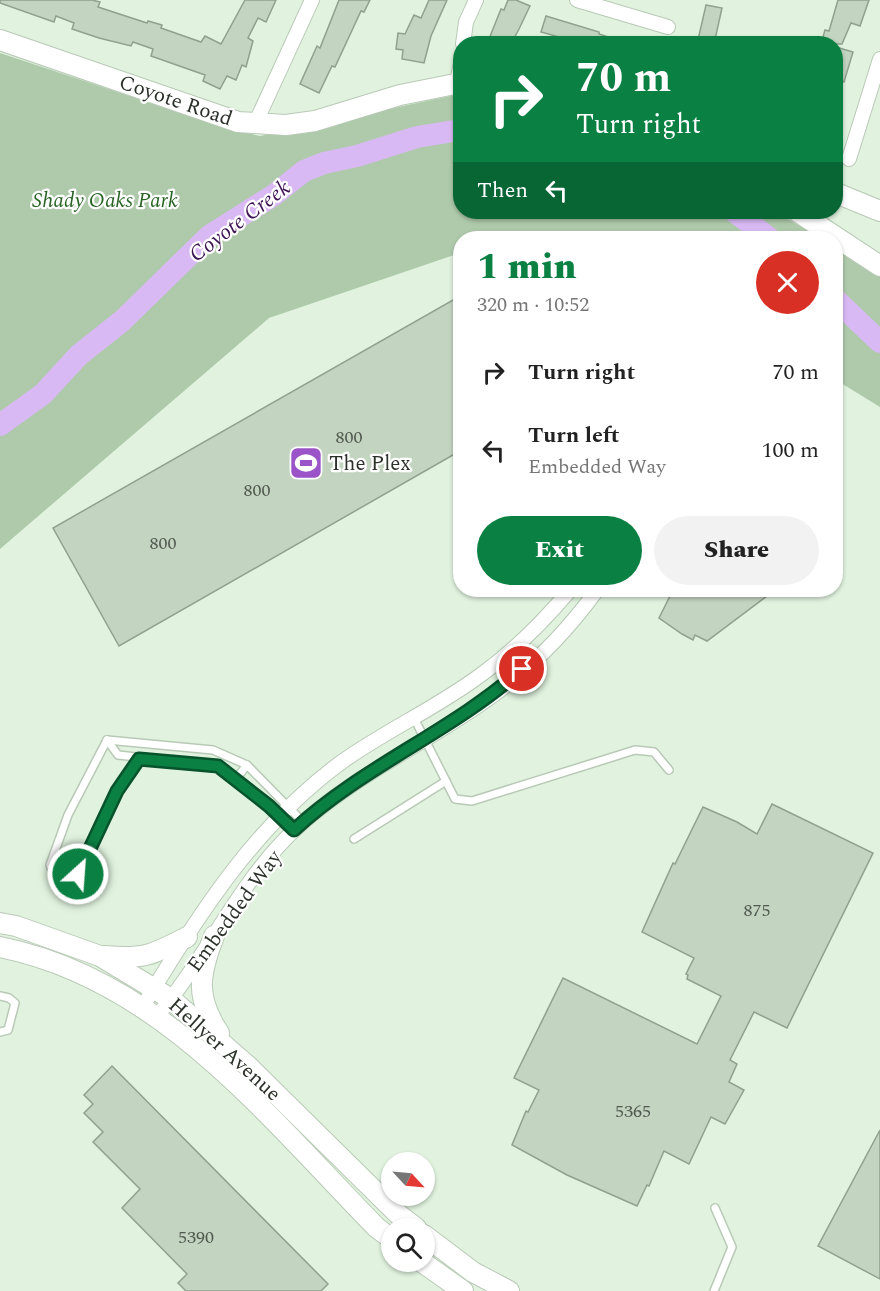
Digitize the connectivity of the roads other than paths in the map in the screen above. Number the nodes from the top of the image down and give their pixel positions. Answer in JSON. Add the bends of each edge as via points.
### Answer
{"nodes":[{"id":1,"x":312,"y":0,"type":"edge"},
{"id":2,"x":476,"y":0,"type":"edge"},
{"id":3,"x":577,"y":0,"type":"edge"},
{"id":4,"x":668,"y":27,"type":"dead end"},
{"id":5,"x":464,"y":36,"type":"edge"},
{"id":6,"x":0,"y":40,"type":"edge"},
{"id":7,"x":880,"y":60,"type":"edge"},
{"id":8,"x":453,"y":80,"type":"edge"},
{"id":9,"x":255,"y":124,"type":"junction"},
{"id":10,"x":849,"y":159,"type":"dead end"},
{"id":11,"x":843,"y":196,"type":"edge"},
{"id":12,"x":880,"y":211,"type":"edge"},
{"id":13,"x":808,"y":219,"type":"edge"},
{"id":14,"x":826,"y":231,"type":"edge"},
{"id":15,"x":843,"y":242,"type":"edge"},
{"id":16,"x":880,"y":267,"type":"edge"},
{"id":17,"x":564,"y":597,"type":"edge"},
{"id":18,"x":592,"y":597,"type":"edge"},
{"id":19,"x":414,"y":718,"type":"junction"},
{"id":20,"x":425,"y":737,"type":"junction"},
{"id":21,"x":107,"y":740,"type":"junction"},
{"id":22,"x":139,"y":759,"type":"junction"},
{"id":23,"x":247,"y":765,"type":"junction"},
{"id":24,"x":669,"y":770,"type":"dead end"},
{"id":25,"x":236,"y":779,"type":"junction"},
{"id":26,"x":447,"y":781,"type":"junction"},
{"id":27,"x":283,"y":811,"type":"junction"},
{"id":28,"x":299,"y":826,"type":"junction"},
{"id":29,"x":354,"y":839,"type":"dead end"},
{"id":30,"x":0,"y":923,"type":"edge"},
{"id":31,"x":214,"y":936,"type":"junction"},
{"id":32,"x":187,"y":937,"type":"junction"},
{"id":33,"x":0,"y":947,"type":"edge"},
{"id":34,"x":100,"y":956,"type":"junction"},
{"id":35,"x":154,"y":987,"type":"junction"},
{"id":36,"x":0,"y":996,"type":"edge"},
{"id":37,"x":171,"y":999,"type":"junction"},
{"id":38,"x":150,"y":1011,"type":"junction"},
{"id":39,"x":0,"y":1032,"type":"edge"},
{"id":40,"x":229,"y":1048,"type":"junction"},
{"id":41,"x":715,"y":1208,"type":"dead end"},
{"id":42,"x":403,"y":1218,"type":"edge"},
{"id":43,"x":381,"y":1231,"type":"edge"},
{"id":44,"x":435,"y":1243,"type":"edge"},
{"id":45,"x":435,"y":1271,"type":"edge"},
{"id":46,"x":473,"y":1272,"type":"junction"},
{"id":47,"x":462,"y":1290,"type":"edge"},
{"id":48,"x":509,"y":1291,"type":"edge"},
{"id":49,"x":714,"y":1291,"type":"edge"}],
"edges":[{"from":1,"to":9,"type":"street"},
{"from":2,"to":5,"type":"street"},
{"from":3,"to":4,"type":"street"},
{"from":6,"to":9,"type":"main road","name":"Coyote Road","via":[[238,122]]},
{"from":7,"to":10,"type":"street"},
{"from":8,"to":9,"type":"main road","name":"Coyote Road","via":[[315,121]]},
{"from":11,"to":12,"type":"main road"},
{"from":13,"to":14,"type":"main road"},
{"from":15,"to":16,"type":"main road"},
{"from":17,"to":19,"type":"street","name":"Embedded Way","via":[[520,644],[480,676]]},
{"from":18,"to":20,"type":"street","name":"Embedded Way","via":[[567,629],[492,696]]},
{"from":19,"to":20,"type":"lane"},
{"from":19,"to":27,"type":"street","name":"Embedded Way","via":[[344,761]]},
{"from":20,"to":26,"type":"lane"},
{"from":20,"to":28,"type":"street","name":"Embedded Way","via":[[358,780]]},
{"from":21,"to":22,"type":"lane","via":[[118,755]]},
{"from":21,"to":22,"type":"lane","via":[[68,815],[50,865],[53,873],[72,879],[78,874],[117,791]]},
{"from":21,"to":23,"type":"lane","via":[[213,750]]},
{"from":22,"to":25,"type":"lane","via":[[218,766]]},
{"from":23,"to":25,"type":"lane"},
{"from":23,"to":27,"type":"lane"},
{"from":24,"to":26,"type":"lane","via":[[654,752],[635,750],[472,801],[455,799]]},
{"from":25,"to":27,"type":"lane"},
{"from":26,"to":29,"type":"lane"},
{"from":27,"to":28,"type":"lane"},
{"from":27,"to":28,"type":"lane"},
{"from":27,"to":32,"type":"street","name":"Embedded Way","via":[[245,854]]},
{"from":28,"to":31,"type":"street","name":"Embedded Way","via":[[266,863]]},
{"from":30,"to":34,"type":"main road","name":"Hellyer Avenue"},
{"from":31,"to":37,"type":"street","name":"Embedded Way"},
{"from":31,"to":40,"type":"main road","via":[[204,962],[201,993],[208,1017]]},
{"from":32,"to":34,"type":"main road","via":[[149,957]]},
{"from":32,"to":35,"type":"street","name":"Embedded Way"},
{"from":33,"to":38,"type":"main road","name":"Hellyer Avenue","via":[[81,973]]},
{"from":34,"to":35,"type":"main road","name":"Hellyer Avenue"},
{"from":35,"to":37,"type":"main road","name":"Hellyer Avenue"},
{"from":35,"to":38,"type":"street","name":"Embedded Way"},
{"from":36,"to":39,"type":"lane","via":[[15,1003],[8,1030]]},
{"from":37,"to":38,"type":"street","name":"Embedded Way"},
{"from":37,"to":40,"type":"main road","name":"Hellyer Avenue"},
{"from":38,"to":43,"type":"main road","name":"Hellyer Avenue","via":[[231,1079]]},
{"from":40,"to":42,"type":"main road","name":"Hellyer Avenue"},
{"from":41,"to":49,"type":"lane","via":[[732,1247]]},
{"from":44,"to":46,"type":"main road"},
{"from":45,"to":47,"type":"main road"},
{"from":46,"to":47,"type":"main road"},
{"from":46,"to":48,"type":"main road"}]}
